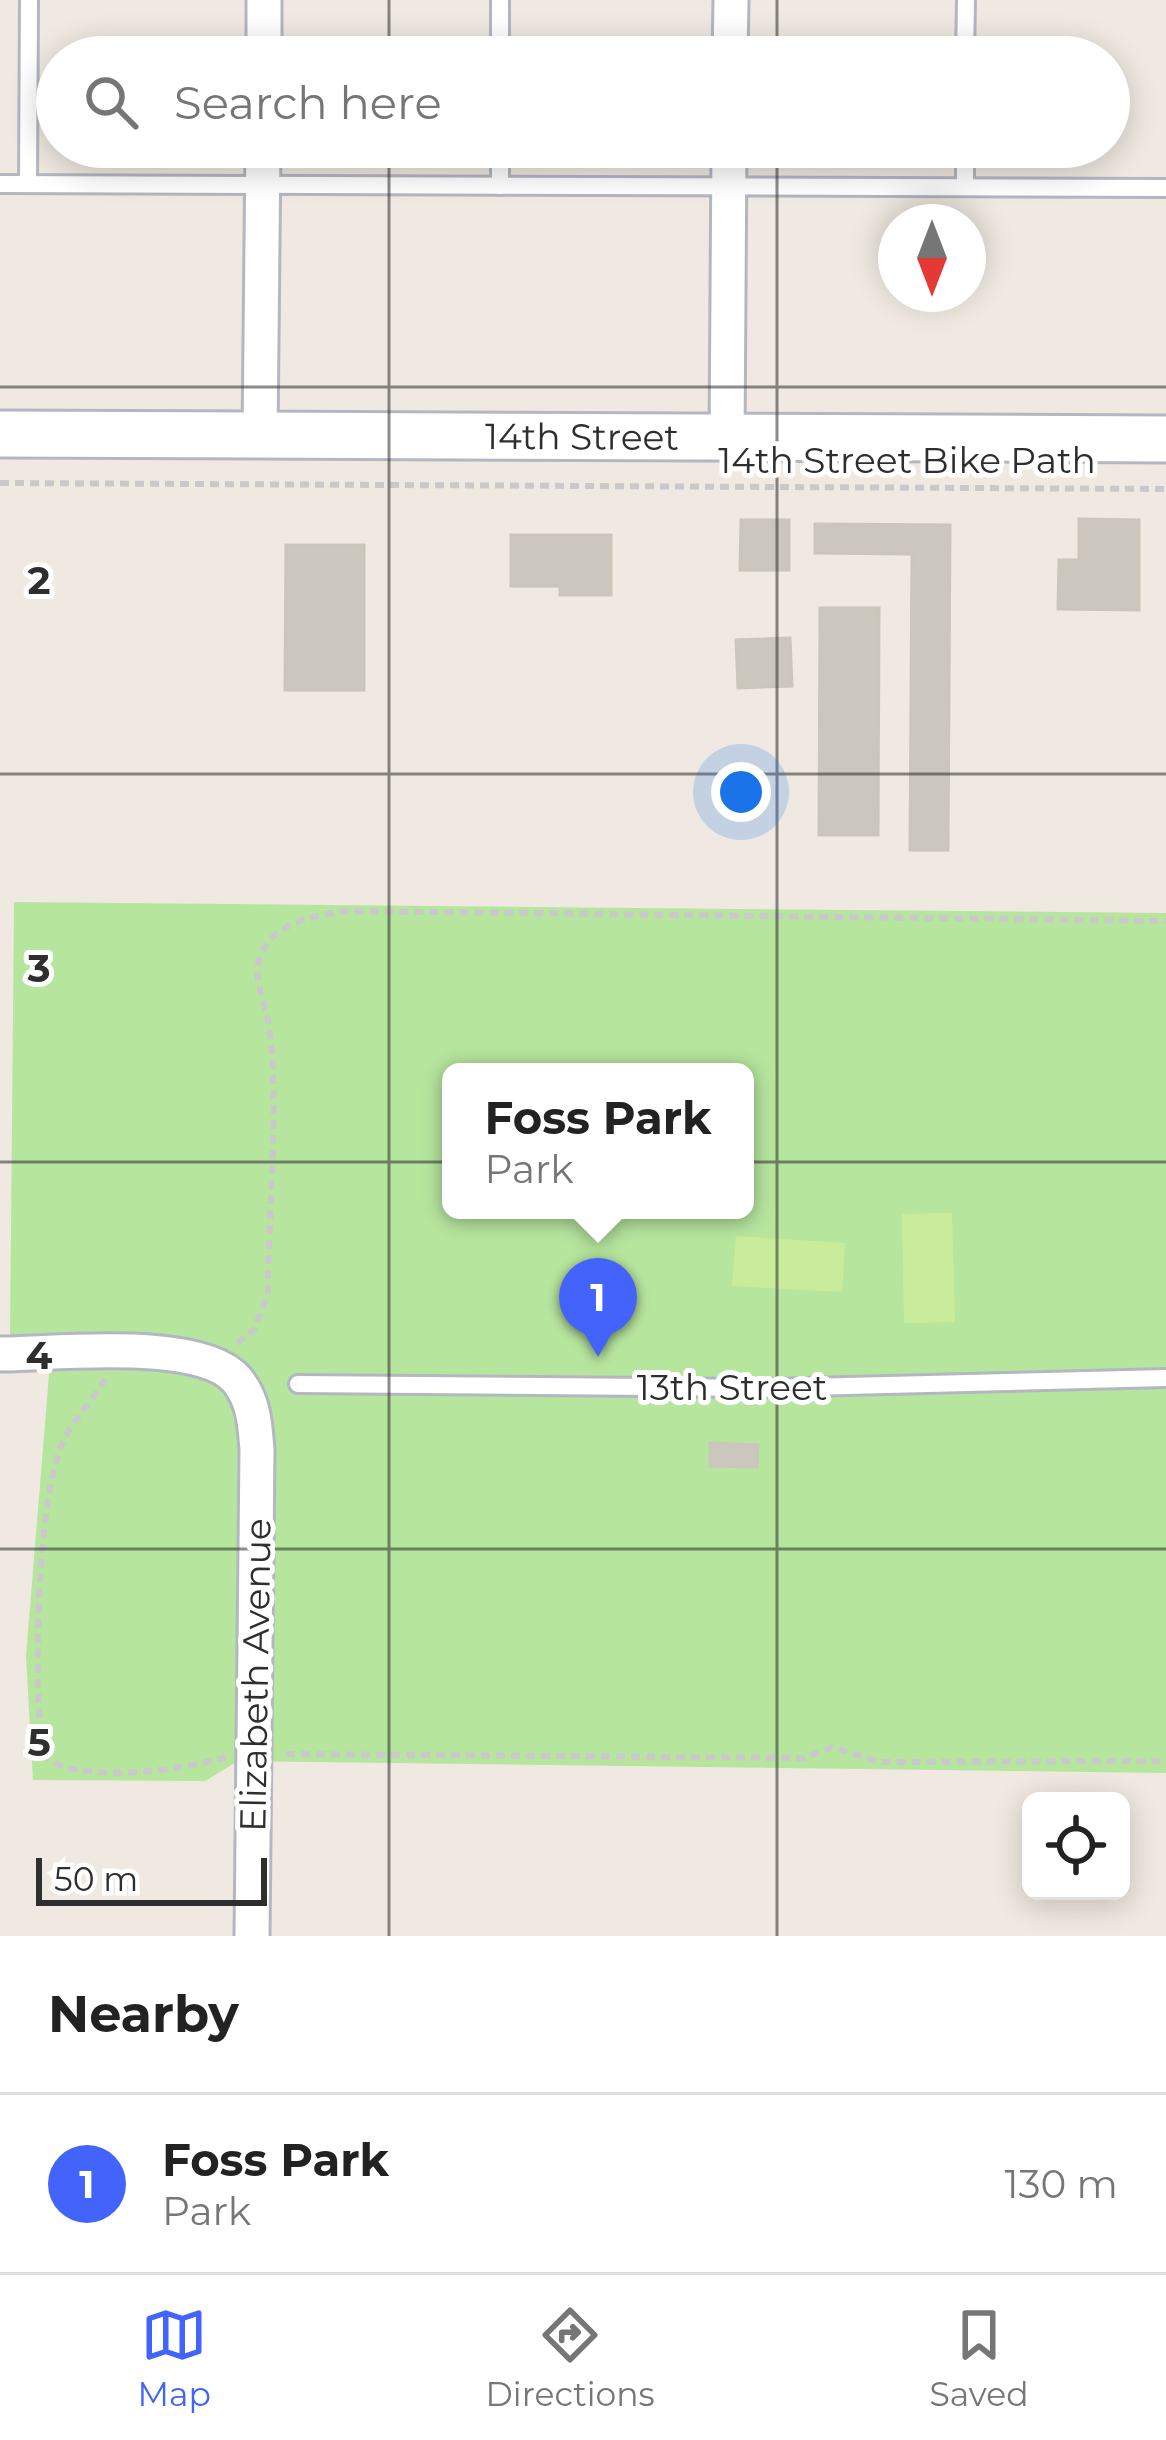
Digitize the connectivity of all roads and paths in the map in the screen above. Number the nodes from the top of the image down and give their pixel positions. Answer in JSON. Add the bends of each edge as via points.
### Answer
{"nodes":[{"id":1,"x":28,"y":0,"type":"edge"},
{"id":2,"x":264,"y":0,"type":"edge"},
{"id":3,"x":500,"y":0,"type":"edge"},
{"id":4,"x":730,"y":0,"type":"edge"},
{"id":5,"x":966,"y":0,"type":"edge"},
{"id":6,"x":264,"y":36,"type":"edge"},
{"id":7,"x":500,"y":36,"type":"edge"},
{"id":8,"x":730,"y":36,"type":"edge"},
{"id":9,"x":965,"y":36,"type":"edge"},
{"id":10,"x":263,"y":168,"type":"edge"},
{"id":11,"x":500,"y":168,"type":"edge"},
{"id":12,"x":729,"y":168,"type":"edge"},
{"id":13,"x":965,"y":168,"type":"edge"},
{"id":14,"x":0,"y":184,"type":"edge"},
{"id":15,"x":28,"y":184,"type":"junction"},
{"id":16,"x":263,"y":185,"type":"junction"},
{"id":17,"x":500,"y":186,"type":"junction"},
{"id":18,"x":729,"y":186,"type":"junction"},
{"id":19,"x":965,"y":187,"type":"junction"},
{"id":20,"x":1166,"y":188,"type":"edge"},
{"id":21,"x":0,"y":434,"type":"edge"},
{"id":22,"x":260,"y":436,"type":"junction"},
{"id":23,"x":1166,"y":439,"type":"edge"},
{"id":24,"x":727,"y":440,"type":"junction"},
{"id":25,"x":0,"y":483,"type":"edge"},
{"id":26,"x":1166,"y":489,"type":"edge"},
{"id":27,"x":1166,"y":921,"type":"edge"},
{"id":28,"x":116,"y":1353,"type":"junction"},
{"id":29,"x":0,"y":1354,"type":"edge"},
{"id":30,"x":201,"y":1360,"type":"junction"},
{"id":31,"x":1166,"y":1378,"type":"edge"},
{"id":32,"x":298,"y":1384,"type":"dead end"},
{"id":33,"x":254,"y":1753,"type":"junction"},
{"id":34,"x":1166,"y":1761,"type":"edge"},
{"id":35,"x":252,"y":1936,"type":"edge"}],
"edges":[{"from":1,"to":15,"type":"lane"},
{"from":2,"to":6,"type":"street"},
{"from":3,"to":7,"type":"lane"},
{"from":4,"to":8,"type":"street"},
{"from":5,"to":9,"type":"lane"},
{"from":10,"to":16,"type":"street"},
{"from":11,"to":17,"type":"lane"},
{"from":12,"to":18,"type":"street"},
{"from":13,"to":19,"type":"lane"},
{"from":14,"to":15,"type":"lane"},
{"from":15,"to":16,"type":"lane"},
{"from":16,"to":17,"type":"lane"},
{"from":16,"to":22,"type":"street"},
{"from":17,"to":18,"type":"lane"},
{"from":18,"to":19,"type":"lane"},
{"from":18,"to":24,"type":"street"},
{"from":19,"to":20,"type":"lane"},
{"from":21,"to":22,"type":"street","name":"14th Street"},
{"from":22,"to":24,"type":"street","name":"14th Street"},
{"from":23,"to":24,"type":"street","name":"14th Street"},
{"from":25,"to":26,"type":"path","name":"14th Street Bike Path"},
{"from":27,"to":30,"type":"path","via":[[348,911],[284,928],[262,951],[256,972],[270,1029],[268,1293],[254,1330]]},
{"from":28,"to":29,"type":"street"},
{"from":28,"to":30,"type":"street"},
{"from":28,"to":33,"type":"path","via":[[62,1444],[50,1487],[43,1754],[54,1766],[83,1770],[180,1771]]},
{"from":30,"to":33,"type":"street","name":"Elizabeth Avenue","via":[[235,1376],[254,1414]]},
{"from":31,"to":32,"type":"lane","name":"13th Street","via":[[767,1388]]},
{"from":33,"to":34,"type":"path","via":[[804,1758],[832,1748],[879,1762]]},
{"from":33,"to":35,"type":"street","name":"Elizabeth Avenue"}]}
